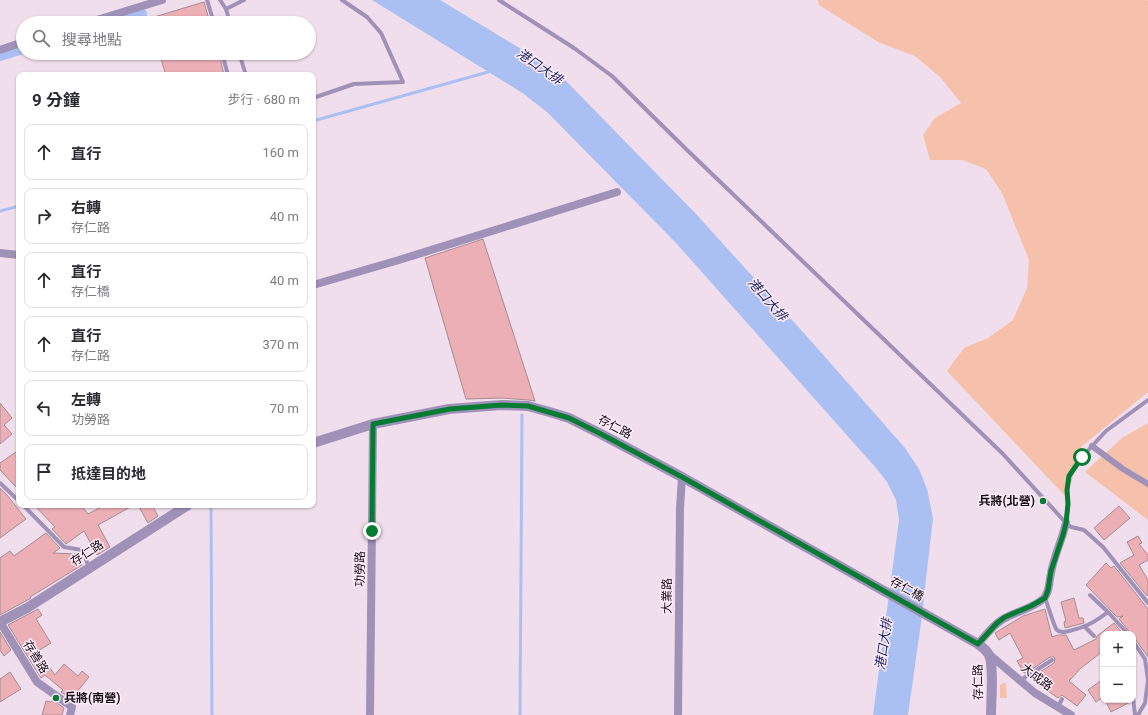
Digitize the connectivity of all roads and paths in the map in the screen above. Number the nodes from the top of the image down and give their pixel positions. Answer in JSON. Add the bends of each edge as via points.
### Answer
{"nodes":[{"id":1,"x":162,"y":0,"type":"edge"},
{"id":2,"x":207,"y":0,"type":"edge"},
{"id":3,"x":220,"y":0,"type":"edge"},
{"id":4,"x":244,"y":0,"type":"edge"},
{"id":5,"x":342,"y":0,"type":"edge"},
{"id":6,"x":499,"y":0,"type":"edge"},
{"id":7,"x":226,"y":9,"type":"junction"},
{"id":8,"x":110,"y":16,"type":"edge"},
{"id":9,"x":212,"y":16,"type":"edge"},
{"id":10,"x":228,"y":16,"type":"edge"},
{"id":11,"x":16,"y":44,"type":"edge"},
{"id":12,"x":0,"y":50,"type":"edge"},
{"id":13,"x":224,"y":60,"type":"edge"},
{"id":14,"x":241,"y":60,"type":"edge"},
{"id":15,"x":227,"y":72,"type":"edge"},
{"id":16,"x":245,"y":72,"type":"edge"},
{"id":17,"x":316,"y":97,"type":"edge"},
{"id":18,"x":617,"y":192,"type":"dead end"},
{"id":19,"x":0,"y":253,"type":"edge"},
{"id":20,"x":16,"y":255,"type":"edge"},
{"id":21,"x":316,"y":284,"type":"edge"},
{"id":22,"x":1148,"y":400,"type":"edge"},
{"id":23,"x":373,"y":424,"type":"junction"},
{"id":24,"x":316,"y":442,"type":"edge"},
{"id":25,"x":1092,"y":446,"type":"junction"},
{"id":26,"x":682,"y":477,"type":"junction"},
{"id":27,"x":0,"y":483,"type":"edge"},
{"id":28,"x":1148,"y":484,"type":"edge"},
{"id":29,"x":16,"y":498,"type":"edge"},
{"id":30,"x":26,"y":508,"type":"edge"},
{"id":31,"x":183,"y":508,"type":"edge"},
{"id":32,"x":1066,"y":523,"type":"junction"},
{"id":33,"x":89,"y":567,"type":"junction"},
{"id":34,"x":877,"y":588,"type":"joint"},
{"id":35,"x":1090,"y":594,"type":"dead end"},
{"id":36,"x":1045,"y":598,"type":"junction"},
{"id":37,"x":1148,"y":603,"type":"edge"},
{"id":38,"x":1108,"y":612,"type":"junction"},
{"id":39,"x":924,"y":614,"type":"joint"},
{"id":40,"x":0,"y":622,"type":"edge"},
{"id":41,"x":1085,"y":627,"type":"junction"},
{"id":42,"x":1125,"y":631,"type":"edge"},
{"id":43,"x":1094,"y":636,"type":"dead end"},
{"id":44,"x":978,"y":644,"type":"junction"},
{"id":45,"x":1136,"y":644,"type":"edge"},
{"id":46,"x":990,"y":655,"type":"junction"},
{"id":47,"x":1147,"y":657,"type":"edge"},
{"id":48,"x":1052,"y":660,"type":"dead end"},
{"id":49,"x":1021,"y":680,"type":"junction"},
{"id":50,"x":1062,"y":699,"type":"dead end"},
{"id":51,"x":1134,"y":703,"type":"edge"},
{"id":52,"x":1060,"y":711,"type":"edge"},
{"id":53,"x":70,"y":715,"type":"edge"},
{"id":54,"x":370,"y":715,"type":"edge"},
{"id":55,"x":678,"y":715,"type":"edge"},
{"id":56,"x":991,"y":715,"type":"edge"},
{"id":57,"x":1071,"y":715,"type":"edge"},
{"id":58,"x":1135,"y":715,"type":"edge"},
{"id":59,"x":1138,"y":715,"type":"edge"}],
"edges":[{"from":1,"to":8,"type":"street"},
{"from":2,"to":9,"type":"lane"},
{"from":3,"to":7,"type":"lane"},
{"from":4,"to":7,"type":"lane"},
{"from":5,"to":17,"type":"lane","via":[[367,16],[381,33],[403,82],[354,84]]},
{"from":6,"to":32,"type":"lane","via":[[574,48],[612,76],[1003,454]]},
{"from":7,"to":10,"type":"lane"},
{"from":11,"to":12,"type":"street"},
{"from":13,"to":15,"type":"lane"},
{"from":14,"to":16,"type":"lane"},
{"from":18,"to":21,"type":"street"},
{"from":19,"to":20,"type":"street"},
{"from":22,"to":25,"type":"lane","via":[[1106,431]]},
{"from":23,"to":24,"type":"street","name":"存仁路"},
{"from":23,"to":26,"type":"street","name":"存仁路","via":[[450,409],[528,406],[569,418]]},
{"from":23,"to":54,"type":"street","name":"功勞路"},
{"from":25,"to":28,"type":"street"},
{"from":25,"to":32,"type":"lane","via":[[1069,476]]},
{"from":26,"to":34,"type":"street","name":"存仁路"},
{"from":26,"to":55,"type":"street","name":"大業路"},
{"from":27,"to":29,"type":"lane"},
{"from":30,"to":33,"type":"lane","via":[[64,547],[82,550]]},
{"from":31,"to":33,"type":"street","name":"存仁路"},
{"from":32,"to":36,"type":"street"},
{"from":32,"to":37,"type":"lane","via":[[1084,530],[1103,547]]},
{"from":33,"to":40,"type":"street","name":"存仁路","via":[[27,608]]},
{"from":34,"to":39,"type":"street","name":"存仁橋"},
{"from":35,"to":38,"type":"lane"},
{"from":36,"to":41,"type":"lane","via":[[1059,632]]},
{"from":36,"to":44,"type":"street","via":[[1005,617]]},
{"from":38,"to":41,"type":"lane"},
{"from":38,"to":42,"type":"lane"},
{"from":39,"to":44,"type":"street","name":"存仁路"},
{"from":40,"to":53,"type":"street","name":"存善路","via":[[37,682],[72,707]]},
{"from":41,"to":43,"type":"lane"},
{"from":44,"to":46,"type":"street","name":"存仁路"},
{"from":45,"to":47,"type":"lane"},
{"from":46,"to":49,"type":"street","name":"大成路"},
{"from":46,"to":56,"type":"street","name":"存仁路"},
{"from":47,"to":59,"type":"lane","via":[[1145,703]]},
{"from":48,"to":49,"type":"lane"},
{"from":49,"to":52,"type":"street","name":"大成路"},
{"from":50,"to":52,"type":"lane"},
{"from":51,"to":58,"type":"lane"},
{"from":52,"to":57,"type":"street","name":"大成路"}]}
